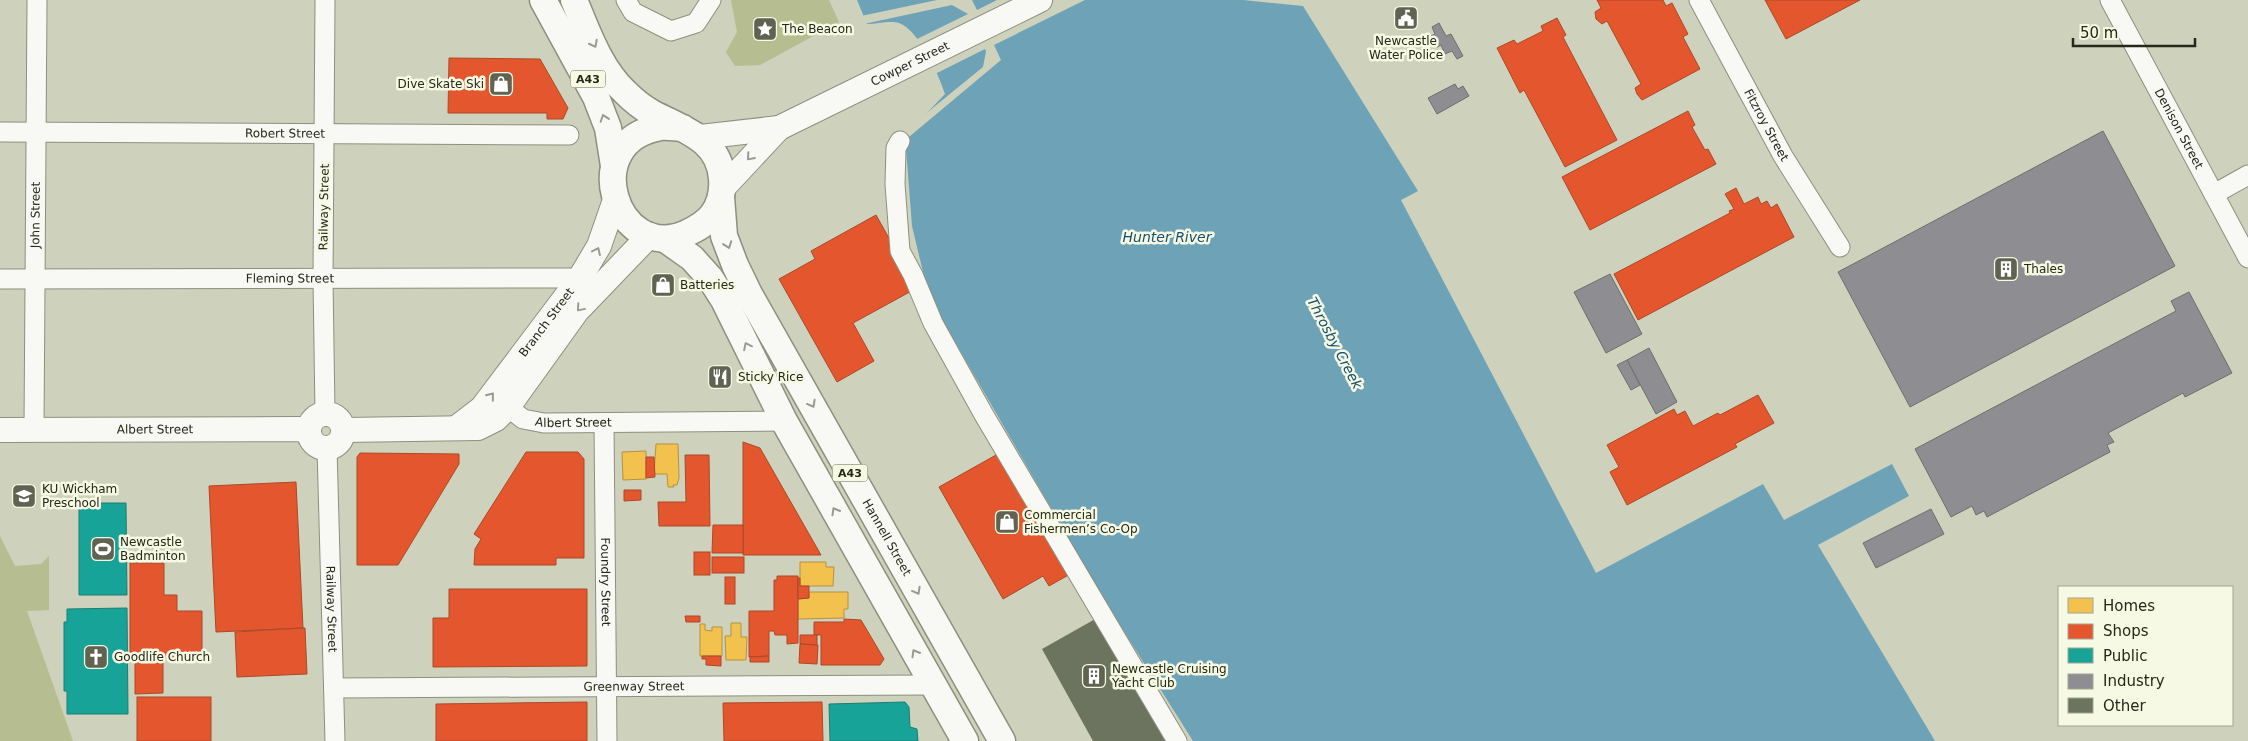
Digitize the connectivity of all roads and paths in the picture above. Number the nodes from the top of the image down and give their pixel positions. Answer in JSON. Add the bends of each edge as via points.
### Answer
{"nodes":[{"id":1,"x":37,"y":0,"type":"edge"},
{"id":2,"x":325,"y":0,"type":"edge"},
{"id":3,"x":543,"y":0,"type":"edge"},
{"id":4,"x":574,"y":0,"type":"edge"},
{"id":5,"x":626,"y":0,"type":"edge"},
{"id":6,"x":711,"y":0,"type":"edge"},
{"id":7,"x":1040,"y":0,"type":"edge"},
{"id":8,"x":1699,"y":0,"type":"edge"},
{"id":9,"x":2110,"y":0,"type":"edge"},
{"id":10,"x":779,"y":128,"type":"junction"},
{"id":11,"x":0,"y":132,"type":"edge"},
{"id":12,"x":35,"y":132,"type":"junction"},
{"id":13,"x":692,"y":133,"type":"junction"},
{"id":14,"x":324,"y":135,"type":"junction"},
{"id":15,"x":569,"y":135,"type":"dead end"},
{"id":16,"x":900,"y":142,"type":"dead end"},
{"id":17,"x":614,"y":166,"type":"junction"},
{"id":18,"x":2248,"y":175,"type":"edge"},
{"id":19,"x":722,"y":193,"type":"junction"},
{"id":20,"x":2214,"y":194,"type":"junction"},
{"id":21,"x":614,"y":200,"type":"junction"},
{"id":22,"x":658,"y":237,"type":"junction"},
{"id":23,"x":1840,"y":247,"type":"dead end"},
{"id":24,"x":2248,"y":258,"type":"edge"},
{"id":25,"x":0,"y":278,"type":"edge"},
{"id":26,"x":35,"y":278,"type":"junction"},
{"id":27,"x":580,"y":278,"type":"junction"},
{"id":28,"x":323,"y":279,"type":"junction"},
{"id":29,"x":508,"y":407,"type":"junction"},
{"id":30,"x":325,"y":414,"type":"junction"},
{"id":31,"x":784,"y":421,"type":"junction"},
{"id":32,"x":604,"y":423,"type":"junction"},
{"id":33,"x":34,"y":429,"type":"junction"},
{"id":34,"x":455,"y":429,"type":"junction"},
{"id":35,"x":0,"y":430,"type":"edge"},
{"id":36,"x":344,"y":430,"type":"junction"},
{"id":37,"x":309,"y":431,"type":"junction"},
{"id":38,"x":327,"y":448,"type":"junction"},
{"id":39,"x":934,"y":685,"type":"junction"},
{"id":40,"x":606,"y":686,"type":"junction"},
{"id":41,"x":334,"y":688,"type":"junction"},
{"id":42,"x":335,"y":741,"type":"edge"},
{"id":43,"x":607,"y":741,"type":"edge"},
{"id":44,"x":965,"y":741,"type":"edge"},
{"id":45,"x":1002,"y":741,"type":"edge"},
{"id":46,"x":1178,"y":741,"type":"edge"}],
"edges":[{"from":1,"to":12,"type":"street","name":"John Street"},
{"from":2,"to":14,"type":"street","name":"Railway Street"},
{"from":17,"to":3,"type":"highway","number":"A43","one_way":true,"via":[[608,128],[596,97]]},
{"from":4,"to":13,"type":"highway","number":"A43","one_way":true,"via":[[604,65],[624,91],[650,112]]},
{"from":5,"to":6,"type":"street","via":[[633,12],[671,31],[696,23]]},
{"from":7,"to":10,"type":"main road","name":"Cowper Street"},
{"from":8,"to":23,"type":"street","name":"Fitzroy Street","via":[[1783,156]]},
{"from":9,"to":20,"type":"street","name":"Denison Street"},
{"from":10,"to":13,"type":"main road","name":"Cowper Street"},
{"from":10,"to":19,"type":"main road","name":"Cowper Street","one_way":true},
{"from":11,"to":12,"type":"street","name":"Robert Street"},
{"from":12,"to":14,"type":"street","name":"Robert Street"},
{"from":12,"to":26,"type":"street","name":"John Street"},
{"from":13,"to":17,"type":"highway","number":"A43","via":[[662,127],[641,133],[624,147]]},
{"from":13,"to":19,"type":"highway","number":"A43","via":[[714,151],[722,169]]},
{"from":14,"to":15,"type":"street","name":"Robert Street"},
{"from":14,"to":28,"type":"street","name":"Railway Street"},
{"from":16,"to":46,"type":"street","via":[[896,148],[895,184],[900,251],[933,323],[984,415]]},
{"from":17,"to":21,"type":"highway","number":"A43"},
{"from":18,"to":20,"type":"street"},
{"from":19,"to":22,"type":"highway","via":[[712,215],[698,228],[680,236]]},
{"from":19,"to":45,"type":"highway","name":"Hannell Street","number":"A43","one_way":true,"via":[[724,236],[749,294]]},
{"from":20,"to":24,"type":"street","name":"Denison Street"},
{"from":21,"to":22,"type":"highway","number":"A43","via":[[635,227]]},
{"from":27,"to":21,"type":"main road","name":"Branch Street","one_way":true,"via":[[599,246]]},
{"from":22,"to":29,"type":"main road","name":"Branch Street","one_way":true,"via":[[578,311]]},
{"from":31,"to":22,"type":"highway","number":"A43","one_way":true,"via":[[710,278],[692,258]]},
{"from":25,"to":26,"type":"street","name":"Fleming Street"},
{"from":26,"to":28,"type":"street","name":"Fleming Street"},
{"from":26,"to":33,"type":"street","name":"John Street"},
{"from":27,"to":28,"type":"street","name":"Fleming Street"},
{"from":34,"to":27,"type":"main road","name":"Branch Street","one_way":true,"via":[[482,408]]},
{"from":28,"to":30,"type":"street","name":"Railway Street"},
{"from":29,"to":32,"type":"street","name":"Albert Street","via":[[523,419],[544,423]]},
{"from":29,"to":34,"type":"main road","via":[[496,419],[478,428]]},
{"from":30,"to":36,"type":"main road","via":[[336,417]]},
{"from":30,"to":37,"type":"main road","via":[[312,421]]},
{"from":31,"to":32,"type":"street","name":"Albert Street"},
{"from":39,"to":31,"type":"highway","number":"A43","one_way":true},
{"from":32,"to":40,"type":"street","name":"Foundry Street"},
{"from":33,"to":35,"type":"main road","name":"Albert Street"},
{"from":33,"to":37,"type":"main road","name":"Albert Street"},
{"from":34,"to":36,"type":"main road"},
{"from":36,"to":38,"type":"main road","via":[[341,441]]},
{"from":37,"to":38,"type":"main road","via":[[316,445]]},
{"from":38,"to":41,"type":"street","name":"Railway Street"},
{"from":39,"to":40,"type":"street","name":"Greenway Street"},
{"from":39,"to":44,"type":"highway","number":"A43"},
{"from":40,"to":41,"type":"street","name":"Greenway Street"},
{"from":40,"to":43,"type":"street","name":"Foundry Street"},
{"from":41,"to":42,"type":"street","name":"Railway Street"}]}
